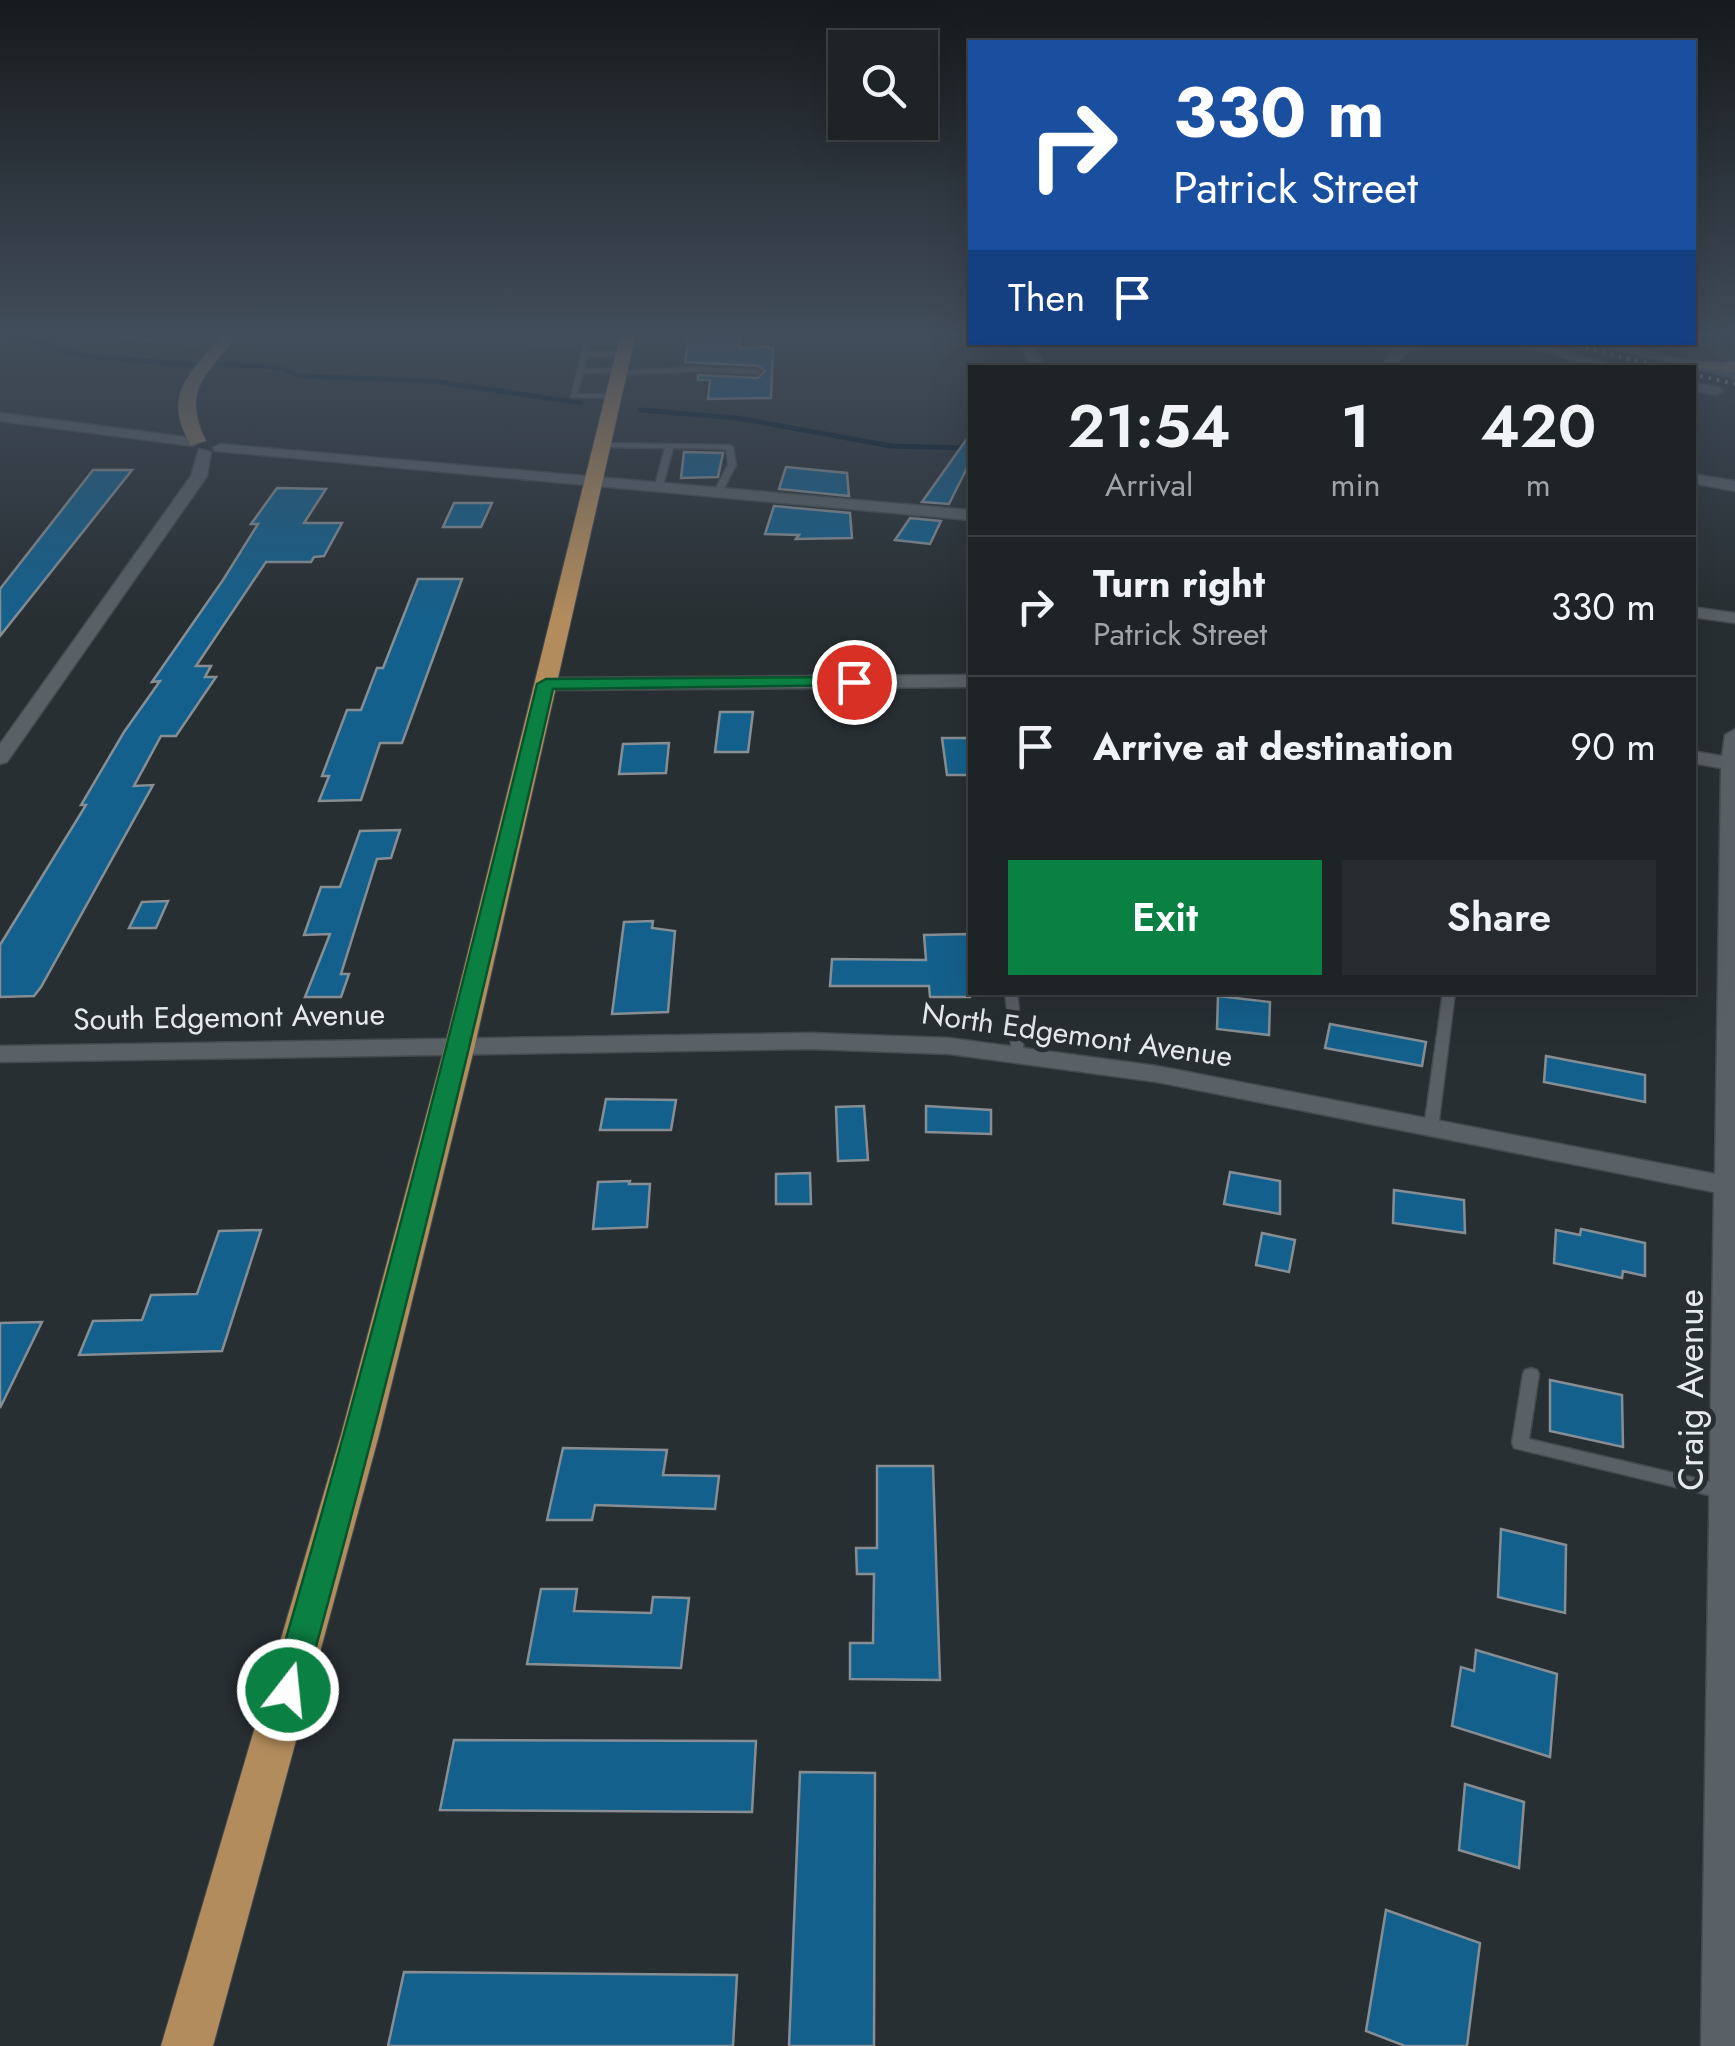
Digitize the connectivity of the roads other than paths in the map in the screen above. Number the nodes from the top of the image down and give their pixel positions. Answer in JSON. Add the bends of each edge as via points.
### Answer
{"nodes":[{"id":1,"x":79,"y":428,"type":"edge"},
{"id":2,"x":190,"y":428,"type":"edge"},
{"id":3,"x":607,"y":428,"type":"edge"},
{"id":4,"x":0,"y":431,"type":"edge"},
{"id":5,"x":603,"y":445,"type":"junction"},
{"id":6,"x":670,"y":445,"type":"junction"},
{"id":7,"x":200,"y":446,"type":"junction"},
{"id":8,"x":1696,"y":479,"type":"edge"},
{"id":9,"x":594,"y":483,"type":"junction"},
{"id":10,"x":1735,"y":486,"type":"edge"},
{"id":11,"x":658,"y":489,"type":"junction"},
{"id":12,"x":717,"y":494,"type":"junction"},
{"id":13,"x":968,"y":515,"type":"edge"},
{"id":14,"x":1696,"y":613,"type":"edge"},
{"id":15,"x":1735,"y":618,"type":"edge"},
{"id":16,"x":968,"y":681,"type":"edge"},
{"id":17,"x":546,"y":684,"type":"junction"},
{"id":18,"x":1734,"y":754,"type":"edge"},
{"id":19,"x":1696,"y":757,"type":"edge"},
{"id":20,"x":0,"y":758,"type":"edge"},
{"id":21,"x":1011,"y":995,"type":"edge"},
{"id":22,"x":1448,"y":995,"type":"edge"},
{"id":23,"x":460,"y":1045,"type":"junction"},
{"id":24,"x":1018,"y":1053,"type":"junction"},
{"id":25,"x":0,"y":1054,"type":"edge"},
{"id":26,"x":1431,"y":1128,"type":"junction"},
{"id":27,"x":1733,"y":1187,"type":"edge"},
{"id":28,"x":1531,"y":1374,"type":"dead end"},
{"id":29,"x":1728,"y":1492,"type":"junction"},
{"id":30,"x":187,"y":2046,"type":"edge"},
{"id":31,"x":1723,"y":2046,"type":"edge"}],
"edges":[{"from":1,"to":7,"type":"street"},
{"from":2,"to":7,"type":"street"},
{"from":3,"to":5,"type":"main road"},
{"from":4,"to":7,"type":"street"},
{"from":5,"to":6,"type":"lane"},
{"from":5,"to":9,"type":"main road"},
{"from":6,"to":11,"type":"lane"},
{"from":6,"to":12,"type":"lane","via":[[729,447],[732,465]]},
{"from":7,"to":9,"type":"street"},
{"from":7,"to":20,"type":"street","via":[[199,476]]},
{"from":8,"to":10,"type":"street"},
{"from":9,"to":11,"type":"street"},
{"from":9,"to":17,"type":"main road"},
{"from":11,"to":12,"type":"street"},
{"from":12,"to":13,"type":"street"},
{"from":14,"to":15,"type":"street"},
{"from":16,"to":17,"type":"street"},
{"from":17,"to":23,"type":"main road"},
{"from":18,"to":19,"type":"street"},
{"from":18,"to":27,"type":"street","name":"Craig Avenue"},
{"from":21,"to":24,"type":"lane"},
{"from":22,"to":26,"type":"lane"},
{"from":23,"to":24,"type":"street","name":"North Edgemont Avenue","via":[[828,1042]]},
{"from":23,"to":25,"type":"street","name":"South Edgemont Avenue"},
{"from":23,"to":30,"type":"main road","via":[[358,1443]]},
{"from":24,"to":26,"type":"street","name":"North Edgemont Avenue"},
{"from":26,"to":27,"type":"street","name":"North Edgemont Avenue"},
{"from":27,"to":29,"type":"street","name":"Craig Avenue"},
{"from":28,"to":29,"type":"lane","via":[[1520,1443]]},
{"from":29,"to":31,"type":"street","name":"Craig Avenue"}]}
